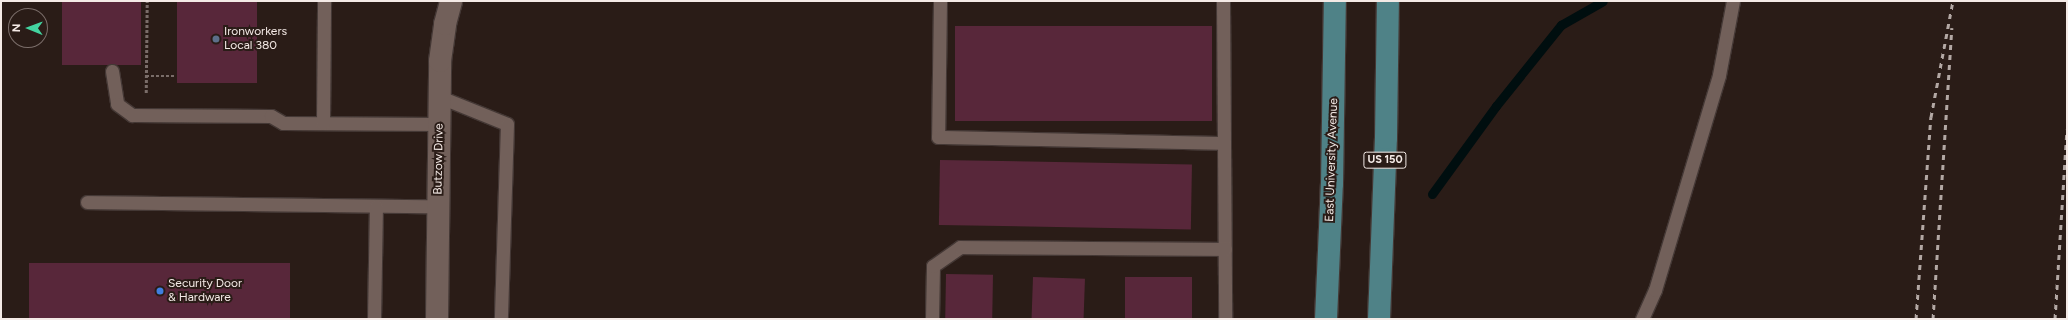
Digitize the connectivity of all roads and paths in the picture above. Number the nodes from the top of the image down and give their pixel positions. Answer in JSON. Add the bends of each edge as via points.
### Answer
{"nodes":[{"id":1,"x":147,"y":1,"type":"edge"},
{"id":2,"x":324,"y":1,"type":"edge"},
{"id":3,"x":451,"y":1,"type":"edge"},
{"id":4,"x":940,"y":1,"type":"edge"},
{"id":5,"x":1223,"y":1,"type":"edge"},
{"id":6,"x":1335,"y":1,"type":"edge"},
{"id":7,"x":1388,"y":1,"type":"edge"},
{"id":8,"x":1732,"y":1,"type":"edge"},
{"id":9,"x":112,"y":71,"type":"dead end"},
{"id":10,"x":146,"y":76,"type":"junction"},
{"id":11,"x":176,"y":76,"type":"dead end"},
{"id":12,"x":440,"y":97,"type":"junction"},
{"id":13,"x":146,"y":116,"type":"junction"},
{"id":14,"x":323,"y":123,"type":"junction"},
{"id":15,"x":440,"y":124,"type":"junction"},
{"id":16,"x":1224,"y":143,"type":"junction"},
{"id":17,"x":87,"y":202,"type":"dead end"},
{"id":18,"x":376,"y":206,"type":"junction"},
{"id":19,"x":439,"y":206,"type":"junction"},
{"id":20,"x":1225,"y":250,"type":"junction"},
{"id":21,"x":374,"y":319,"type":"edge"},
{"id":22,"x":437,"y":319,"type":"edge"},
{"id":23,"x":502,"y":319,"type":"edge"},
{"id":24,"x":932,"y":319,"type":"edge"},
{"id":25,"x":1225,"y":319,"type":"edge"},
{"id":26,"x":1326,"y":319,"type":"edge"},
{"id":27,"x":1379,"y":319,"type":"edge"},
{"id":28,"x":1642,"y":319,"type":"edge"}],
"edges":[{"from":1,"to":10,"type":"path"},
{"from":2,"to":14,"type":"lane"},
{"from":3,"to":12,"type":"street","name":"Butzow Drive","via":[[443,39]]},
{"from":4,"to":16,"type":"lane","via":[[938,137]]},
{"from":5,"to":16,"type":"lane"},
{"from":6,"to":26,"type":"main road","name":"East University Avenue"},
{"from":7,"to":27,"type":"main road","number":"US 150"},
{"from":8,"to":28,"type":"lane","via":[[1719,75],[1655,290]]},
{"from":9,"to":13,"type":"lane","via":[[117,104],[132,115]]},
{"from":10,"to":11,"type":"path"},
{"from":10,"to":13,"type":"path"},
{"from":12,"to":15,"type":"street","name":"Butzow Drive"},
{"from":12,"to":23,"type":"lane","via":[[507,124]]},
{"from":13,"to":14,"type":"lane","via":[[271,116],[283,123]]},
{"from":14,"to":15,"type":"lane"},
{"from":15,"to":19,"type":"street","name":"Butzow Drive"},
{"from":16,"to":20,"type":"lane"},
{"from":17,"to":18,"type":"lane"},
{"from":18,"to":19,"type":"lane"},
{"from":18,"to":21,"type":"lane"},
{"from":19,"to":22,"type":"street","name":"Butzow Drive"},
{"from":20,"to":24,"type":"lane","via":[[960,247],[933,266]]},
{"from":20,"to":25,"type":"lane"}]}
